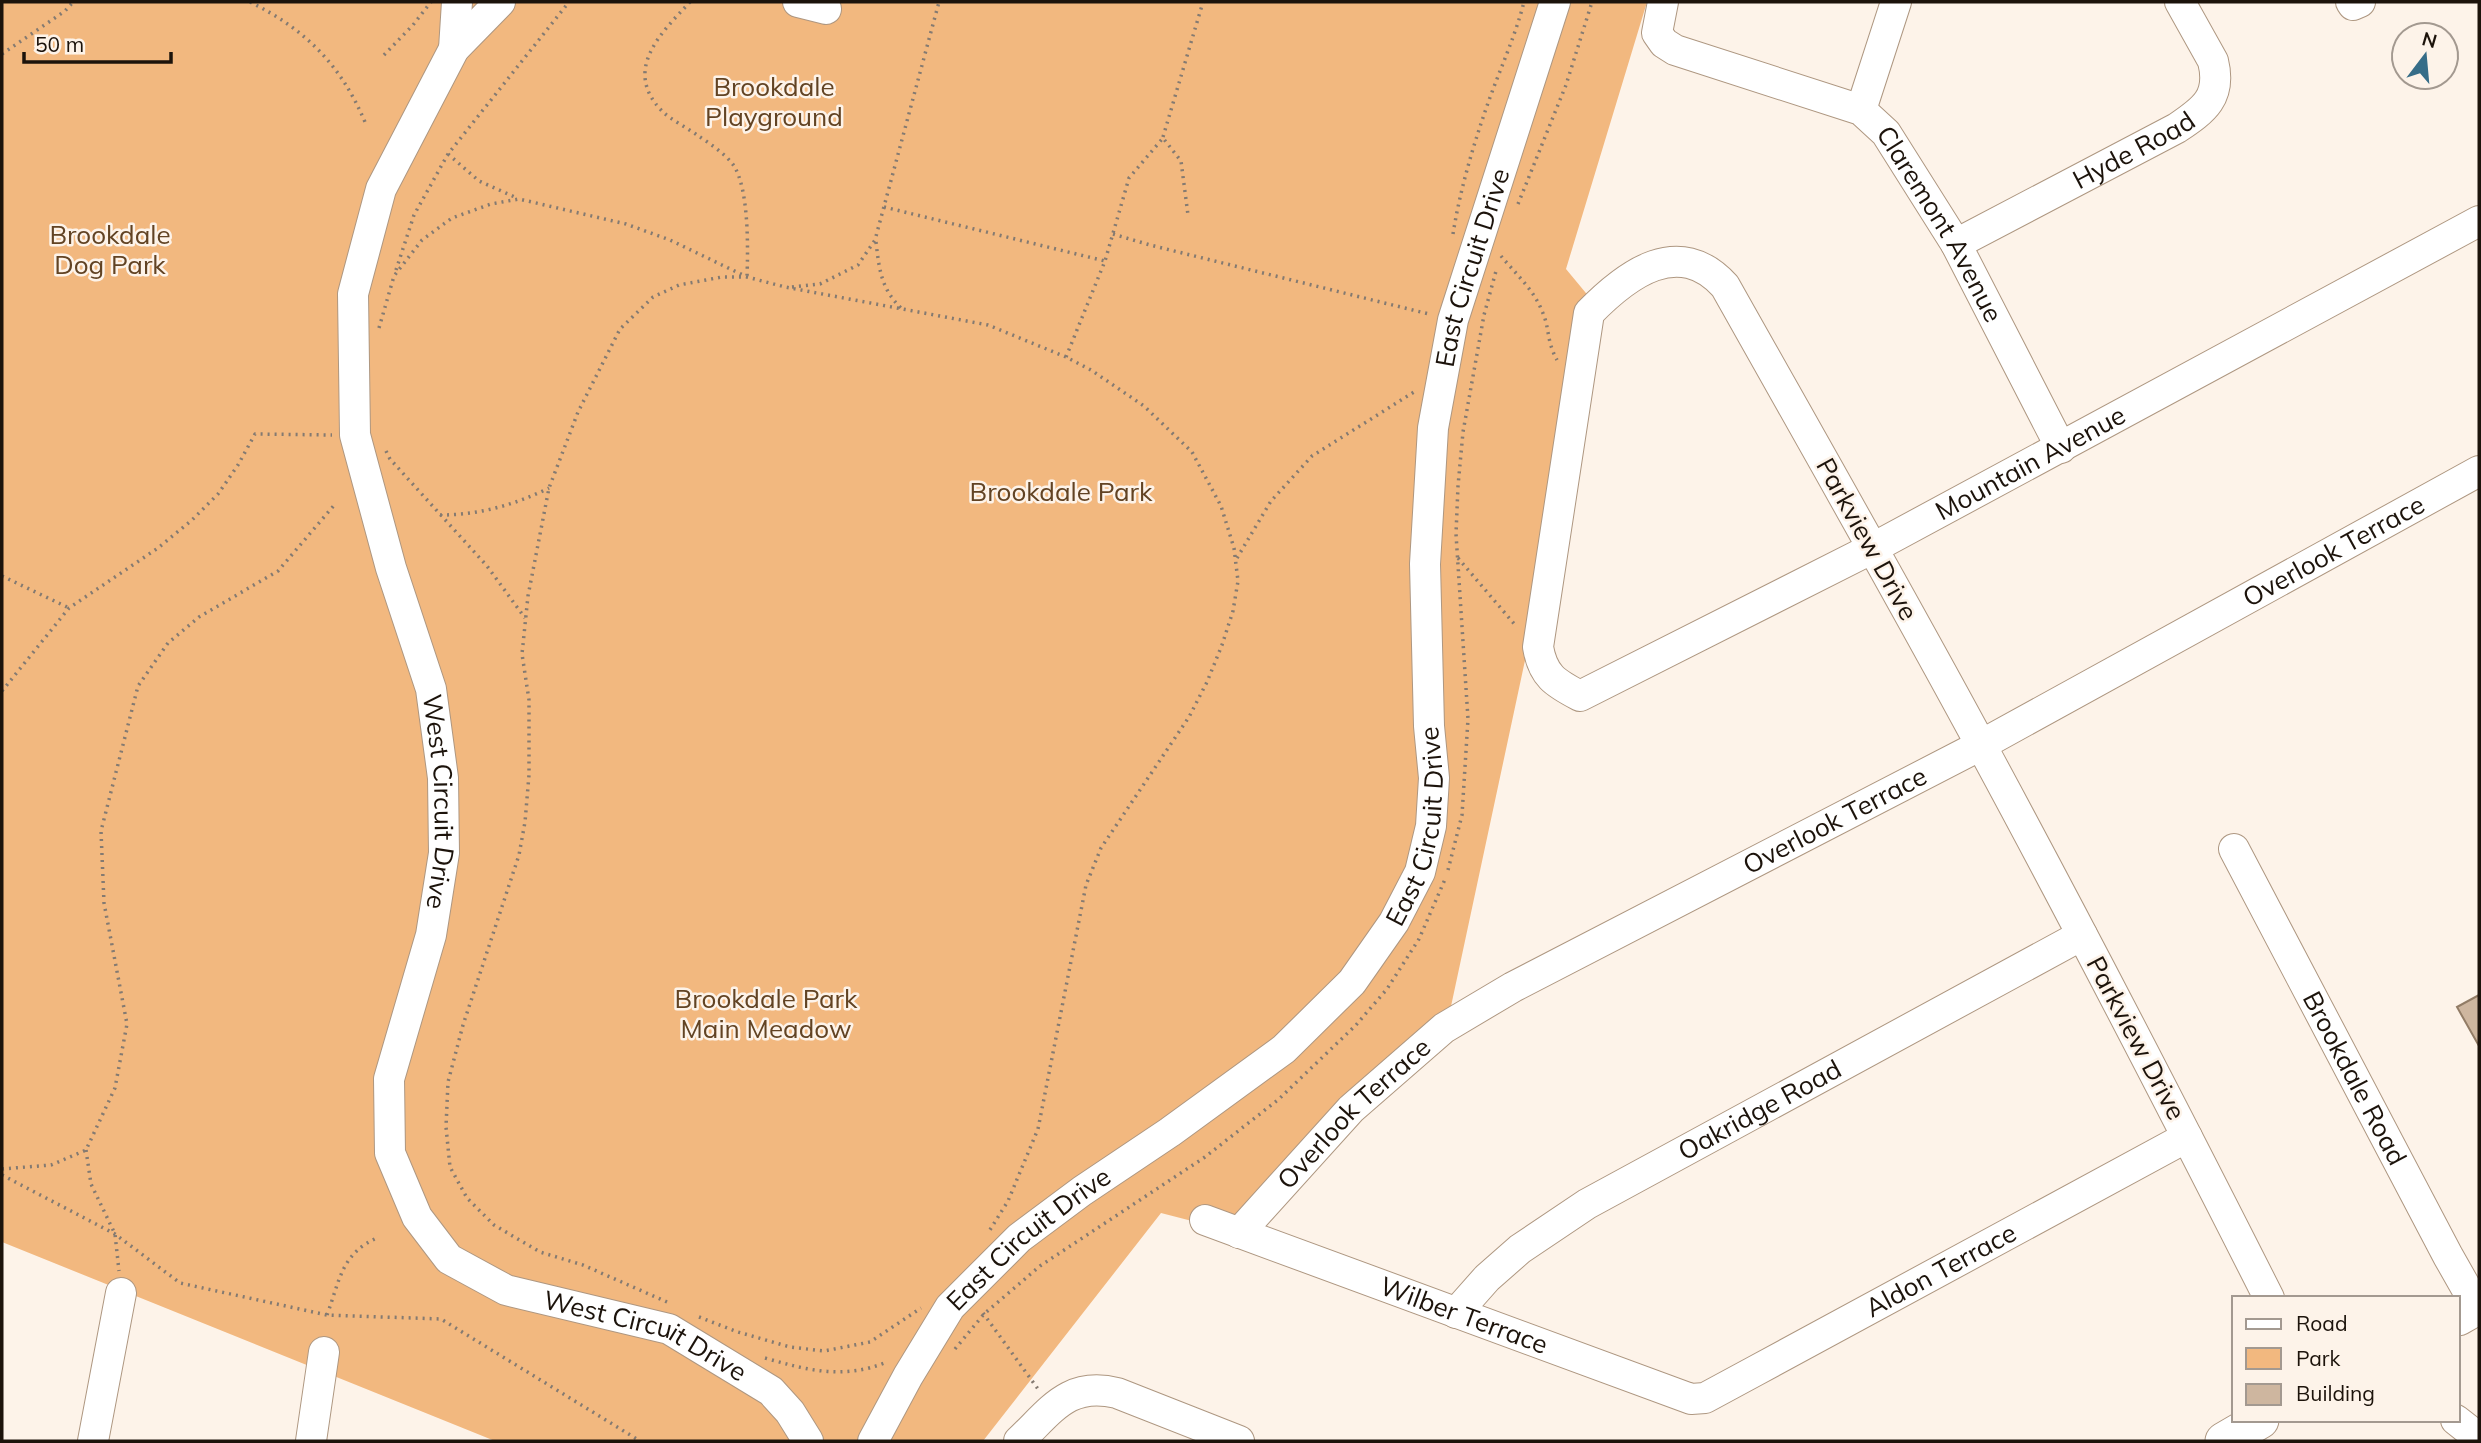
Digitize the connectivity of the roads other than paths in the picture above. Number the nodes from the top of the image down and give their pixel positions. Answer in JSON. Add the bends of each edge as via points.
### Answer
{"nodes":[{"id":1,"x":457,"y":2,"type":"edge"},
{"id":2,"x":500,"y":2,"type":"edge"},
{"id":3,"x":1555,"y":2,"type":"edge"},
{"id":4,"x":1664,"y":2,"type":"edge"},
{"id":5,"x":1896,"y":2,"type":"edge"},
{"id":6,"x":2180,"y":2,"type":"edge"},
{"id":7,"x":2351,"y":2,"type":"edge"},
{"id":8,"x":2360,"y":2,"type":"edge"},
{"id":9,"x":454,"y":49,"type":"junction"},
{"id":10,"x":1861,"y":110,"type":"junction"},
{"id":11,"x":2479,"y":221,"type":"edge"},
{"id":12,"x":1956,"y":244,"type":"junction"},
{"id":13,"x":2061,"y":448,"type":"junction"},
{"id":14,"x":2479,"y":471,"type":"edge"},
{"id":15,"x":1872,"y":548,"type":"junction"},
{"id":16,"x":1580,"y":696,"type":"joint"},
{"id":17,"x":1981,"y":744,"type":"junction"},
{"id":18,"x":2234,"y":849,"type":"dead end"},
{"id":19,"x":2082,"y":935,"type":"junction"},
{"id":20,"x":2187,"y":1137,"type":"junction"},
{"id":21,"x":1205,"y":1220,"type":"dead end"},
{"id":22,"x":1239,"y":1233,"type":"junction"},
{"id":23,"x":121,"y":1293,"type":"road end"},
{"id":24,"x":2268,"y":1296,"type":"edge"},
{"id":25,"x":2472,"y":1310,"type":"edge"},
{"id":26,"x":1456,"y":1313,"type":"junction"},
{"id":27,"x":324,"y":1352,"type":"dead end"},
{"id":28,"x":1691,"y":1399,"type":"joint"},
{"id":29,"x":2257,"y":1422,"type":"edge"},
{"id":30,"x":2459,"y":1422,"type":"edge"},
{"id":31,"x":2479,"y":1438,"type":"edge"},
{"id":32,"x":93,"y":1441,"type":"edge"},
{"id":33,"x":311,"y":1441,"type":"edge"},
{"id":34,"x":808,"y":1441,"type":"edge"},
{"id":35,"x":873,"y":1441,"type":"edge"},
{"id":36,"x":1018,"y":1441,"type":"edge"},
{"id":37,"x":1239,"y":1441,"type":"edge"},
{"id":38,"x":2224,"y":1441,"type":"edge"}],
"edges":[{"from":1,"to":9,"type":"street"},
{"from":2,"to":9,"type":"street","name":"West Circuit Drive"},
{"from":3,"to":35,"type":"street","name":"East Circuit Drive","via":[[1453,320],[1432,440],[1425,564],[1434,778],[1431,826],[1420,872],[1394,922],[1352,982],[1284,1049],[1019,1238],[950,1307]]},
{"from":4,"to":10,"type":"street","via":[[1657,33],[1675,50]]},
{"from":5,"to":10,"type":"street","name":"Claremont Avenue"},
{"from":6,"to":12,"type":"street","name":"Hyde Road","via":[[2216,70],[2211,99],[2202,111]]},
{"from":7,"to":8,"type":"street"},
{"from":9,"to":34,"type":"street","name":"West Circuit Drive","via":[[381,189],[353,294],[368,438],[391,568],[431,689],[443,778],[444,853],[431,935],[389,1079],[390,1153],[417,1217],[449,1259],[506,1290],[669,1329],[771,1391]]},
{"from":10,"to":12,"type":"street","name":"Claremont Avenue","via":[[1886,133]]},
{"from":11,"to":13,"type":"street","name":"Mountain Avenue"},
{"from":12,"to":13,"type":"street","name":"Claremont Avenue"},
{"from":13,"to":15,"type":"street","name":"Mountain Avenue"},
{"from":14,"to":17,"type":"street","name":"Overlook Terrace"},
{"from":15,"to":16,"type":"street","name":"Mountain Avenue"},
{"from":15,"to":16,"type":"street","name":"Parkview Drive","via":[[1725,286],[1700,265],[1680,261],[1631,276],[1589,313],[1538,642],[1545,671]]},
{"from":15,"to":17,"type":"street","name":"Parkview Drive"},
{"from":17,"to":19,"type":"street","name":"Parkview Drive"},
{"from":17,"to":22,"type":"street","name":"Overlook Terrace","via":[[1513,987],[1444,1028],[1351,1109]]},
{"from":18,"to":25,"type":"street","name":"Brookdale Road"},
{"from":19,"to":20,"type":"street","name":"Parkview Drive"},
{"from":19,"to":26,"type":"street","name":"Oakridge Road","via":[[1587,1204],[1520,1250]]},
{"from":20,"to":24,"type":"street","name":"Parkview Drive"},
{"from":20,"to":28,"type":"street","name":"Aldon Terrace","via":[[1705,1398]]},
{"from":21,"to":22,"type":"street","name":"Wilber Terrace"},
{"from":22,"to":26,"type":"street","name":"Wilber Terrace"},
{"from":23,"to":32,"type":"street"},
{"from":26,"to":28,"type":"street","name":"Wilber Terrace"},
{"from":27,"to":33,"type":"street"},
{"from":29,"to":38,"type":"main road"},
{"from":30,"to":31,"type":"street"},
{"from":36,"to":37,"type":"street","via":[[1073,1394],[1101,1390]]}]}
